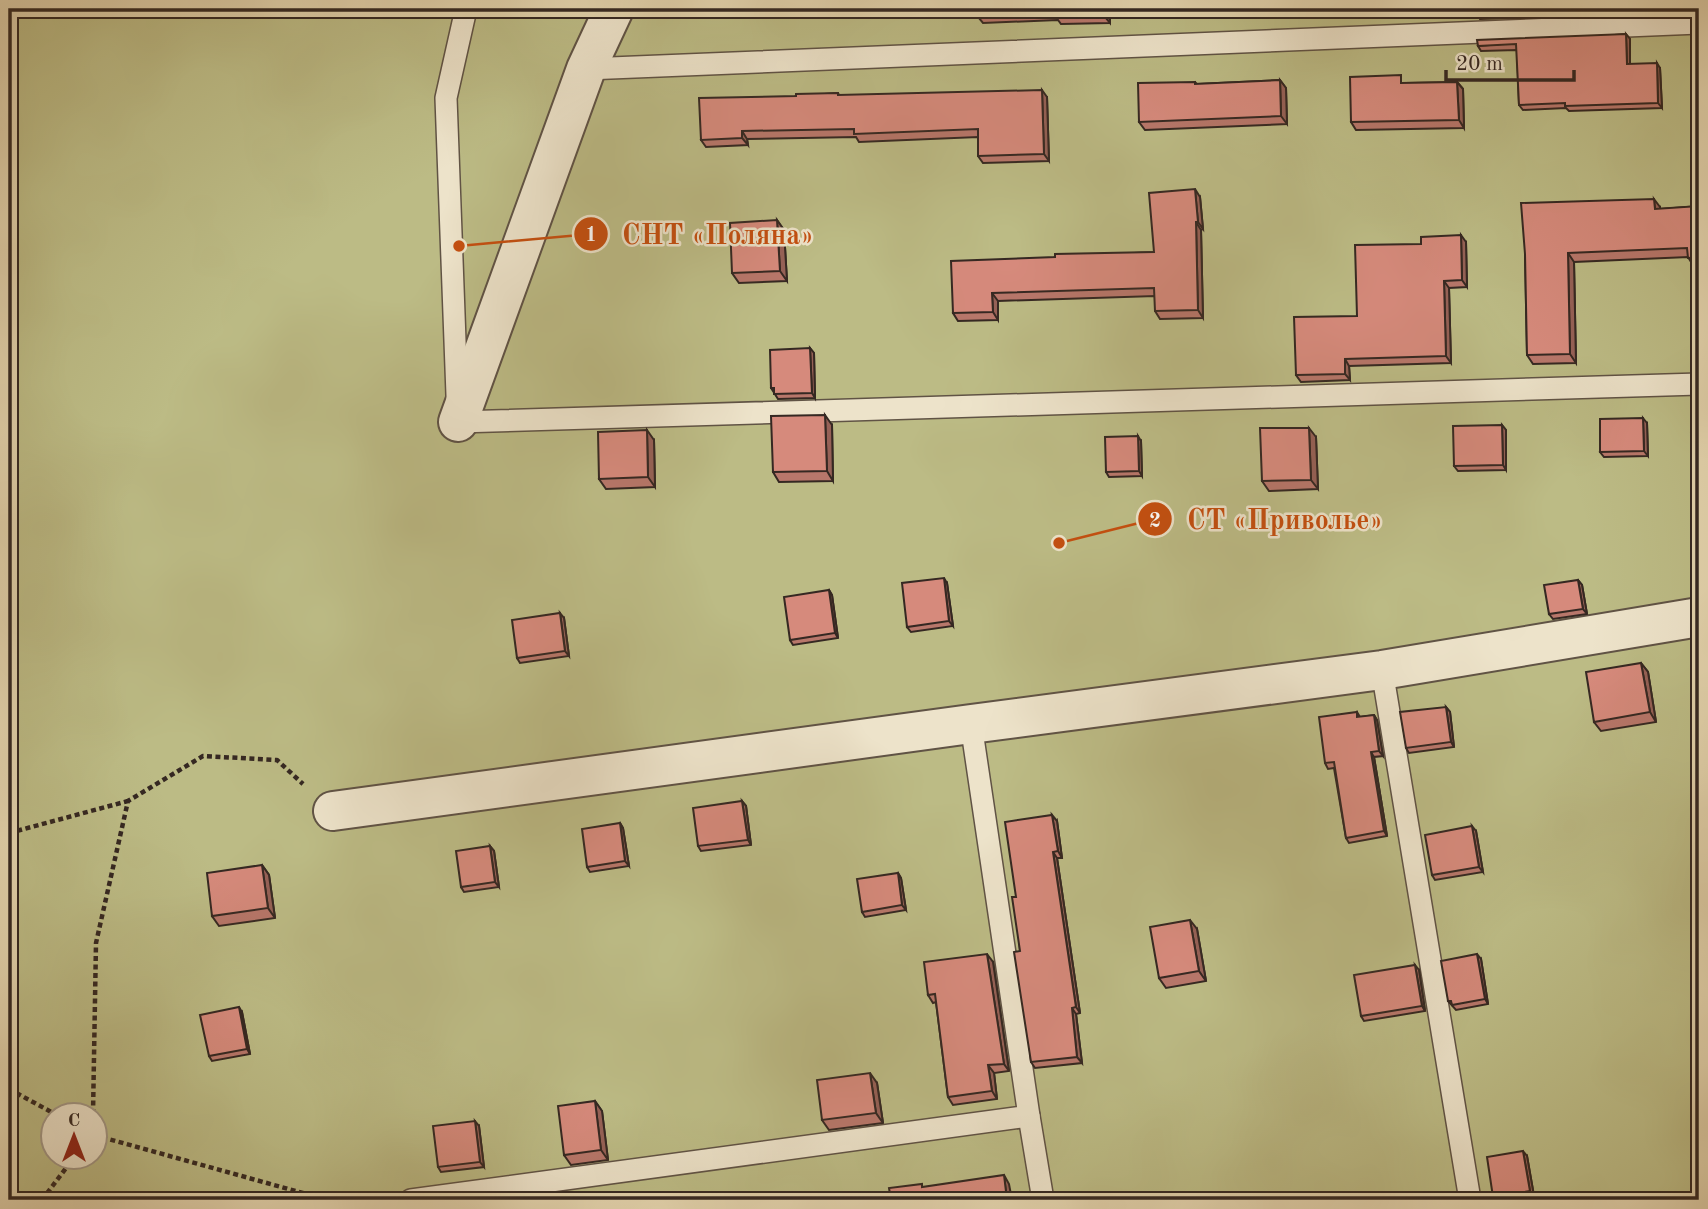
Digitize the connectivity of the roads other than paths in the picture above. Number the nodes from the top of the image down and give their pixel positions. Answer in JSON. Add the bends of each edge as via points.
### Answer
{"nodes":[{"id":1,"x":467,"y":9,"type":"edge"},
{"id":2,"x":614,"y":9,"type":"edge"},
{"id":3,"x":1699,"y":23,"type":"edge"},
{"id":4,"x":586,"y":69,"type":"junction"},
{"id":5,"x":1699,"y":384,"type":"edge"},
{"id":6,"x":458,"y":422,"type":"junction"},
{"id":7,"x":1699,"y":617,"type":"edge"},
{"id":8,"x":1382,"y":670,"type":"junction"},
{"id":9,"x":971,"y":724,"type":"junction"},
{"id":10,"x":333,"y":811,"type":"road end"},
{"id":11,"x":1029,"y":1116,"type":"junction"},
{"id":12,"x":411,"y":1200,"type":"edge"},
{"id":13,"x":1042,"y":1200,"type":"edge"},
{"id":14,"x":1470,"y":1200,"type":"edge"}],
"edges":[{"from":1,"to":6,"type":"lane","via":[[446,98]]},
{"from":2,"to":4,"type":"street"},
{"from":3,"to":4,"type":"lane"},
{"from":4,"to":6,"type":"street"},
{"from":5,"to":6,"type":"lane"},
{"from":7,"to":8,"type":"street"},
{"from":8,"to":9,"type":"street"},
{"from":8,"to":14,"type":"lane"},
{"from":9,"to":10,"type":"street"},
{"from":9,"to":11,"type":"lane"},
{"from":11,"to":12,"type":"lane"},
{"from":11,"to":13,"type":"lane"}]}
